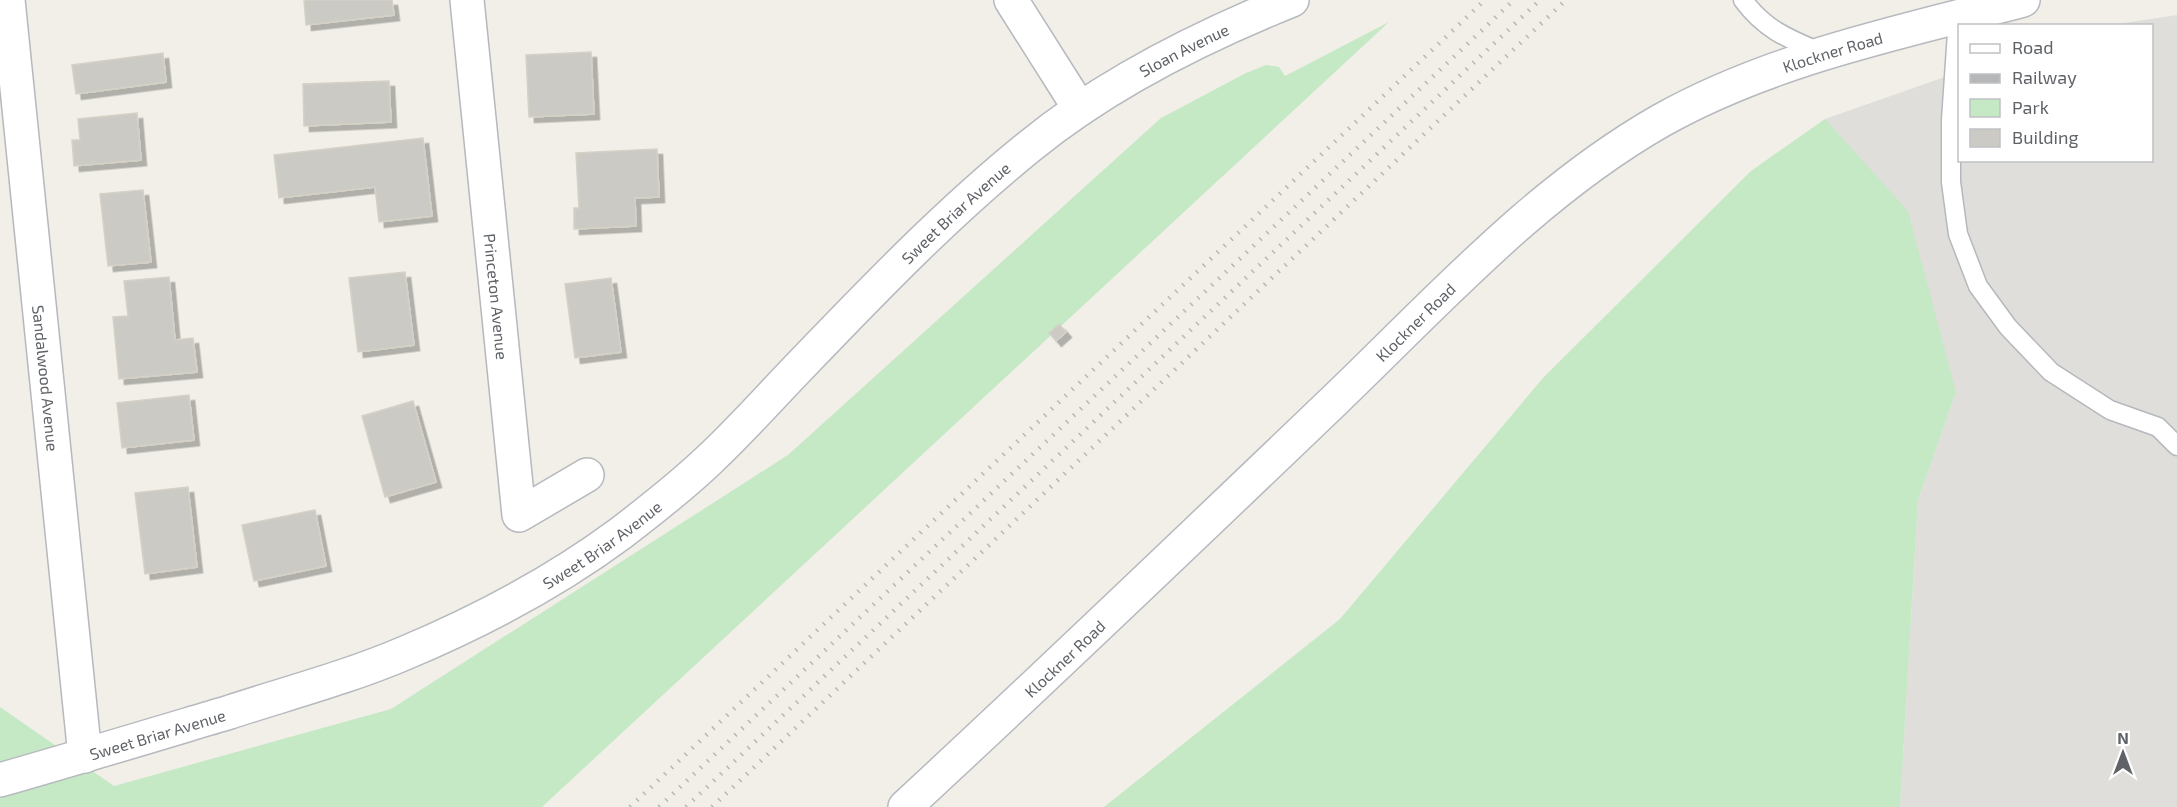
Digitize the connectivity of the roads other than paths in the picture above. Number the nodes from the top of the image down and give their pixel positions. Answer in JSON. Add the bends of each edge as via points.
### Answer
{"nodes":[{"id":1,"x":8,"y":0,"type":"edge"},
{"id":2,"x":466,"y":0,"type":"edge"},
{"id":3,"x":1011,"y":0,"type":"edge"},
{"id":4,"x":1292,"y":0,"type":"edge"},
{"id":5,"x":1743,"y":0,"type":"edge"},
{"id":6,"x":2023,"y":0,"type":"edge"},
{"id":7,"x":1958,"y":18,"type":"junction"},
{"id":8,"x":1824,"y":54,"type":"junction"},
{"id":9,"x":1080,"y":109,"type":"junction"},
{"id":10,"x":2177,"y":446,"type":"edge"},
{"id":11,"x":587,"y":475,"type":"dead end"},
{"id":12,"x":85,"y":756,"type":"junction"},
{"id":13,"x":0,"y":780,"type":"edge"},
{"id":14,"x":905,"y":807,"type":"edge"}],
"edges":[{"from":1,"to":12,"type":"main road","name":"Sandalwood Avenue"},
{"from":2,"to":11,"type":"main road","name":"Princeton Avenue","via":[[519,515]]},
{"from":3,"to":9,"type":"main road"},
{"from":4,"to":9,"type":"main road","name":"Sloan Avenue","via":[[1156,63]]},
{"from":5,"to":8,"type":"lane","via":[[1780,35]]},
{"from":6,"to":7,"type":"main road","name":"Klockner Road"},
{"from":7,"to":8,"type":"main road","name":"Klockner Road"},
{"from":7,"to":10,"type":"lane","via":[[1951,182],[1958,234],[1978,286],[2008,327],[2051,372],[2110,410],[2158,427]]},
{"from":8,"to":14,"type":"main road","name":"Klockner Road","via":[[1756,77],[1666,118],[1554,194]]},
{"from":9,"to":12,"type":"main road","name":"Sweet Briar Avenue","via":[[1030,145],[886,277],[709,460],[585,558],[494,612],[405,653],[325,682]]},
{"from":12,"to":13,"type":"main road","name":"Sweet Briar Avenue"}]}
